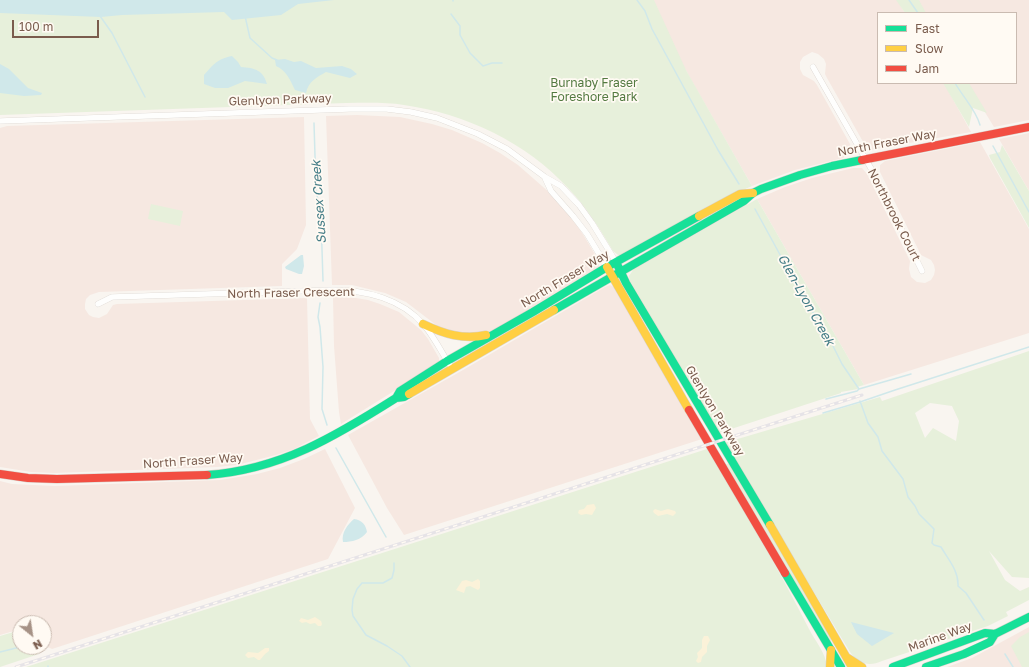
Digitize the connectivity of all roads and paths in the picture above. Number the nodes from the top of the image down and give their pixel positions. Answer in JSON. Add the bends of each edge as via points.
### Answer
{"nodes":[{"id":1,"x":813,"y":67,"type":"dead end"},
{"id":2,"x":0,"y":121,"type":"edge"},
{"id":3,"x":1029,"y":126,"type":"edge"},
{"id":4,"x":865,"y":160,"type":"junction"},
{"id":5,"x":545,"y":178,"type":"junction"},
{"id":6,"x":753,"y":193,"type":"junction"},
{"id":7,"x":616,"y":262,"type":"junction"},
{"id":8,"x":607,"y":267,"type":"junction"},
{"id":9,"x":922,"y":271,"type":"dead end"},
{"id":10,"x":621,"y":273,"type":"junction"},
{"id":11,"x":613,"y":277,"type":"junction"},
{"id":12,"x":98,"y":304,"type":"dead end"},
{"id":13,"x":423,"y":324,"type":"junction"},
{"id":14,"x":496,"y":332,"type":"junction"},
{"id":15,"x":447,"y":361,"type":"junction"},
{"id":16,"x":452,"y":370,"type":"junction"},
{"id":17,"x":396,"y":398,"type":"junction"},
{"id":18,"x":0,"y":474,"type":"edge"},
{"id":19,"x":1029,"y":617,"type":"edge"},
{"id":20,"x":995,"y":634,"type":"junction"},
{"id":21,"x":831,"y":650,"type":"junction"},
{"id":22,"x":848,"y":658,"type":"junction"},
{"id":23,"x":830,"y":667,"type":"edge"},
{"id":24,"x":842,"y":667,"type":"edge"},
{"id":25,"x":852,"y":667,"type":"edge"},
{"id":26,"x":862,"y":667,"type":"edge"},
{"id":27,"x":893,"y":667,"type":"edge"},
{"id":28,"x":926,"y":667,"type":"edge"}],
"edges":[{"from":1,"to":4,"type":"street","name":"Northbrook Court"},
{"from":2,"to":5,"type":"street","name":"Glenlyon Parkway","via":[[387,109],[437,118],[478,134],[507,149]]},
{"from":3,"to":4,"type":"street","name":"North Fraser Way"},
{"from":4,"to":6,"type":"street","name":"North Fraser Way","via":[[800,175]]},
{"from":4,"to":9,"type":"street","name":"Northbrook Court"},
{"from":5,"to":7,"type":"street","name":"Glenlyon Parkway","via":[[561,186],[579,205]]},
{"from":5,"to":8,"type":"street","name":"Glenlyon Parkway","via":[[551,191],[573,216]]},
{"from":6,"to":7,"type":"street","name":"North Fraser Way","via":[[740,194],[732,198]]},
{"from":6,"to":10,"type":"street","name":"North Fraser Way","via":[[744,201]]},
{"from":7,"to":8,"type":"street","name":"North Fraser Way"},
{"from":7,"to":10,"type":"street","name":"Glenlyon Parkway"},
{"from":8,"to":11,"type":"street","name":"Glenlyon Parkway"},
{"from":8,"to":14,"type":"street","name":"North Fraser Way"},
{"from":10,"to":11,"type":"street","name":"North Fraser Way"},
{"from":10,"to":22,"type":"street","name":"Glenlyon Parkway"},
{"from":11,"to":16,"type":"street","name":"North Fraser Way"},
{"from":11,"to":21,"type":"street","name":"Glenlyon Parkway","via":[[680,397]]},
{"from":12,"to":13,"type":"street","name":"North Fraser Crescent","via":[[112,297],[346,290],[365,292],[391,301]]},
{"from":13,"to":14,"type":"street","via":[[444,334],[458,337],[476,338]]},
{"from":13,"to":15,"type":"street","name":"North Fraser Crescent"},
{"from":14,"to":15,"type":"street","name":"North Fraser Way"},
{"from":15,"to":16,"type":"street","name":"North Fraser Crescent"},
{"from":15,"to":17,"type":"street","name":"North Fraser Way","via":[[400,391]]},
{"from":16,"to":17,"type":"street","name":"North Fraser Way","via":[[404,397]]},
{"from":17,"to":18,"type":"street","name":"North Fraser Way","via":[[310,449],[278,462],[242,470],[213,474],[34,479]]},
{"from":19,"to":20,"type":"street","name":"Marine Way"},
{"from":20,"to":27,"type":"street","name":"Marine Way","via":[[985,633]]},
{"from":20,"to":28,"type":"street","name":"Marine Way","via":[[990,642]]},
{"from":21,"to":23,"type":"street"},
{"from":21,"to":24,"type":"street","name":"Glenlyon Parkway"},
{"from":22,"to":25,"type":"street","name":"Glenlyon Parkway"},
{"from":22,"to":26,"type":"street"}]}
